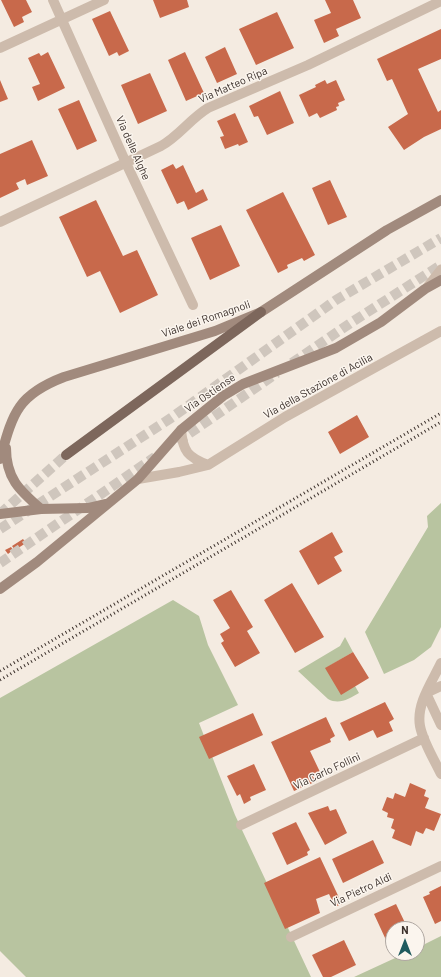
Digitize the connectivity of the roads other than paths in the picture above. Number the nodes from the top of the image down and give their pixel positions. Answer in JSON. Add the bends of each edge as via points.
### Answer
{"nodes":[{"id":1,"x":53,"y":0,"type":"edge"},
{"id":2,"x":104,"y":0,"type":"edge"},
{"id":3,"x":441,"y":1,"type":"edge"},
{"id":4,"x":62,"y":20,"type":"junction"},
{"id":5,"x":0,"y":48,"type":"edge"},
{"id":6,"x":126,"y":163,"type":"junction"},
{"id":7,"x":441,"y":200,"type":"edge"},
{"id":8,"x":0,"y":222,"type":"edge"},
{"id":9,"x":441,"y":269,"type":"edge"},
{"id":10,"x":441,"y":280,"type":"edge"},
{"id":11,"x":425,"y":289,"type":"junction"},
{"id":12,"x":193,"y":305,"type":"dead end"},
{"id":13,"x":261,"y":312,"type":"junction"},
{"id":14,"x":441,"y":331,"type":"edge"},
{"id":15,"x":181,"y":430,"type":"junction"},
{"id":16,"x":6,"y":438,"type":"junction"},
{"id":17,"x":66,"y":455,"type":"tunnel mouth"},
{"id":18,"x":0,"y":458,"type":"edge"},
{"id":19,"x":208,"y":465,"type":"junction"},
{"id":20,"x":138,"y":479,"type":"junction"},
{"id":21,"x":111,"y":502,"type":"junction"},
{"id":22,"x":41,"y":509,"type":"junction"},
{"id":23,"x":0,"y":514,"type":"edge"},
{"id":24,"x":0,"y":589,"type":"edge"},
{"id":25,"x":441,"y":662,"type":"edge"},
{"id":26,"x":441,"y":686,"type":"edge"},
{"id":27,"x":426,"y":692,"type":"junction"},
{"id":28,"x":441,"y":725,"type":"edge"},
{"id":29,"x":424,"y":738,"type":"junction"},
{"id":30,"x":441,"y":774,"type":"edge"},
{"id":31,"x":240,"y":825,"type":"dead end"},
{"id":32,"x":441,"y":866,"type":"edge"},
{"id":33,"x":291,"y":937,"type":"dead end"}],
"edges":[{"from":1,"to":4,"type":"street","name":"Via delle Alghe"},
{"from":2,"to":4,"type":"street"},
{"from":3,"to":6,"type":"street","name":"Via Matteo Ripa","via":[[308,65],[208,108],[171,140]]},
{"from":4,"to":5,"type":"street"},
{"from":4,"to":6,"type":"street","name":"Via delle Alghe"},
{"from":6,"to":8,"type":"street","name":"Via Matteo Ripa"},
{"from":6,"to":12,"type":"street","name":"Via delle Alghe"},
{"from":7,"to":13,"type":"main road","name":"Viale dei Romagnoli","via":[[387,230]]},
{"from":9,"to":11,"type":"lane"},
{"from":10,"to":11,"type":"main road","name":"Via Ostiense"},
{"from":11,"to":15,"type":"main road","name":"Via Ostiense","via":[[381,322],[331,351],[231,390]]},
{"from":13,"to":16,"type":"main road","name":"Viale dei Romagnoli","via":[[215,330],[64,377],[43,386],[19,406]]},
{"from":13,"to":17,"type":"main road"},
{"from":14,"to":19,"type":"street","name":"Via della Stazione di Acilia","via":[[285,417]]},
{"from":15,"to":19,"type":"street","via":[[187,453]]},
{"from":15,"to":20,"type":"main road","name":"Via Ostiense"},
{"from":16,"to":18,"type":"main road","name":"Viale dei Romagnoli"},
{"from":16,"to":22,"type":"main road","name":"Viale dei Romagnoli","via":[[6,460],[10,474],[25,495]]},
{"from":19,"to":20,"type":"street","name":"Via della Stazione di Acilia"},
{"from":20,"to":21,"type":"main road","name":"Via Ostiense"},
{"from":21,"to":22,"type":"main road","name":"Via Ostiense","via":[[88,508]]},
{"from":21,"to":24,"type":"main road"},
{"from":22,"to":23,"type":"main road","name":"Via Ostiense"},
{"from":25,"to":27,"type":"street"},
{"from":26,"to":27,"type":"street"},
{"from":27,"to":28,"type":"street"},
{"from":27,"to":29,"type":"street","via":[[420,715]]},
{"from":29,"to":30,"type":"street"},
{"from":29,"to":31,"type":"street","name":"Via Carlo Follini"},
{"from":32,"to":33,"type":"street","name":"Via Pietro Aldi"}]}
